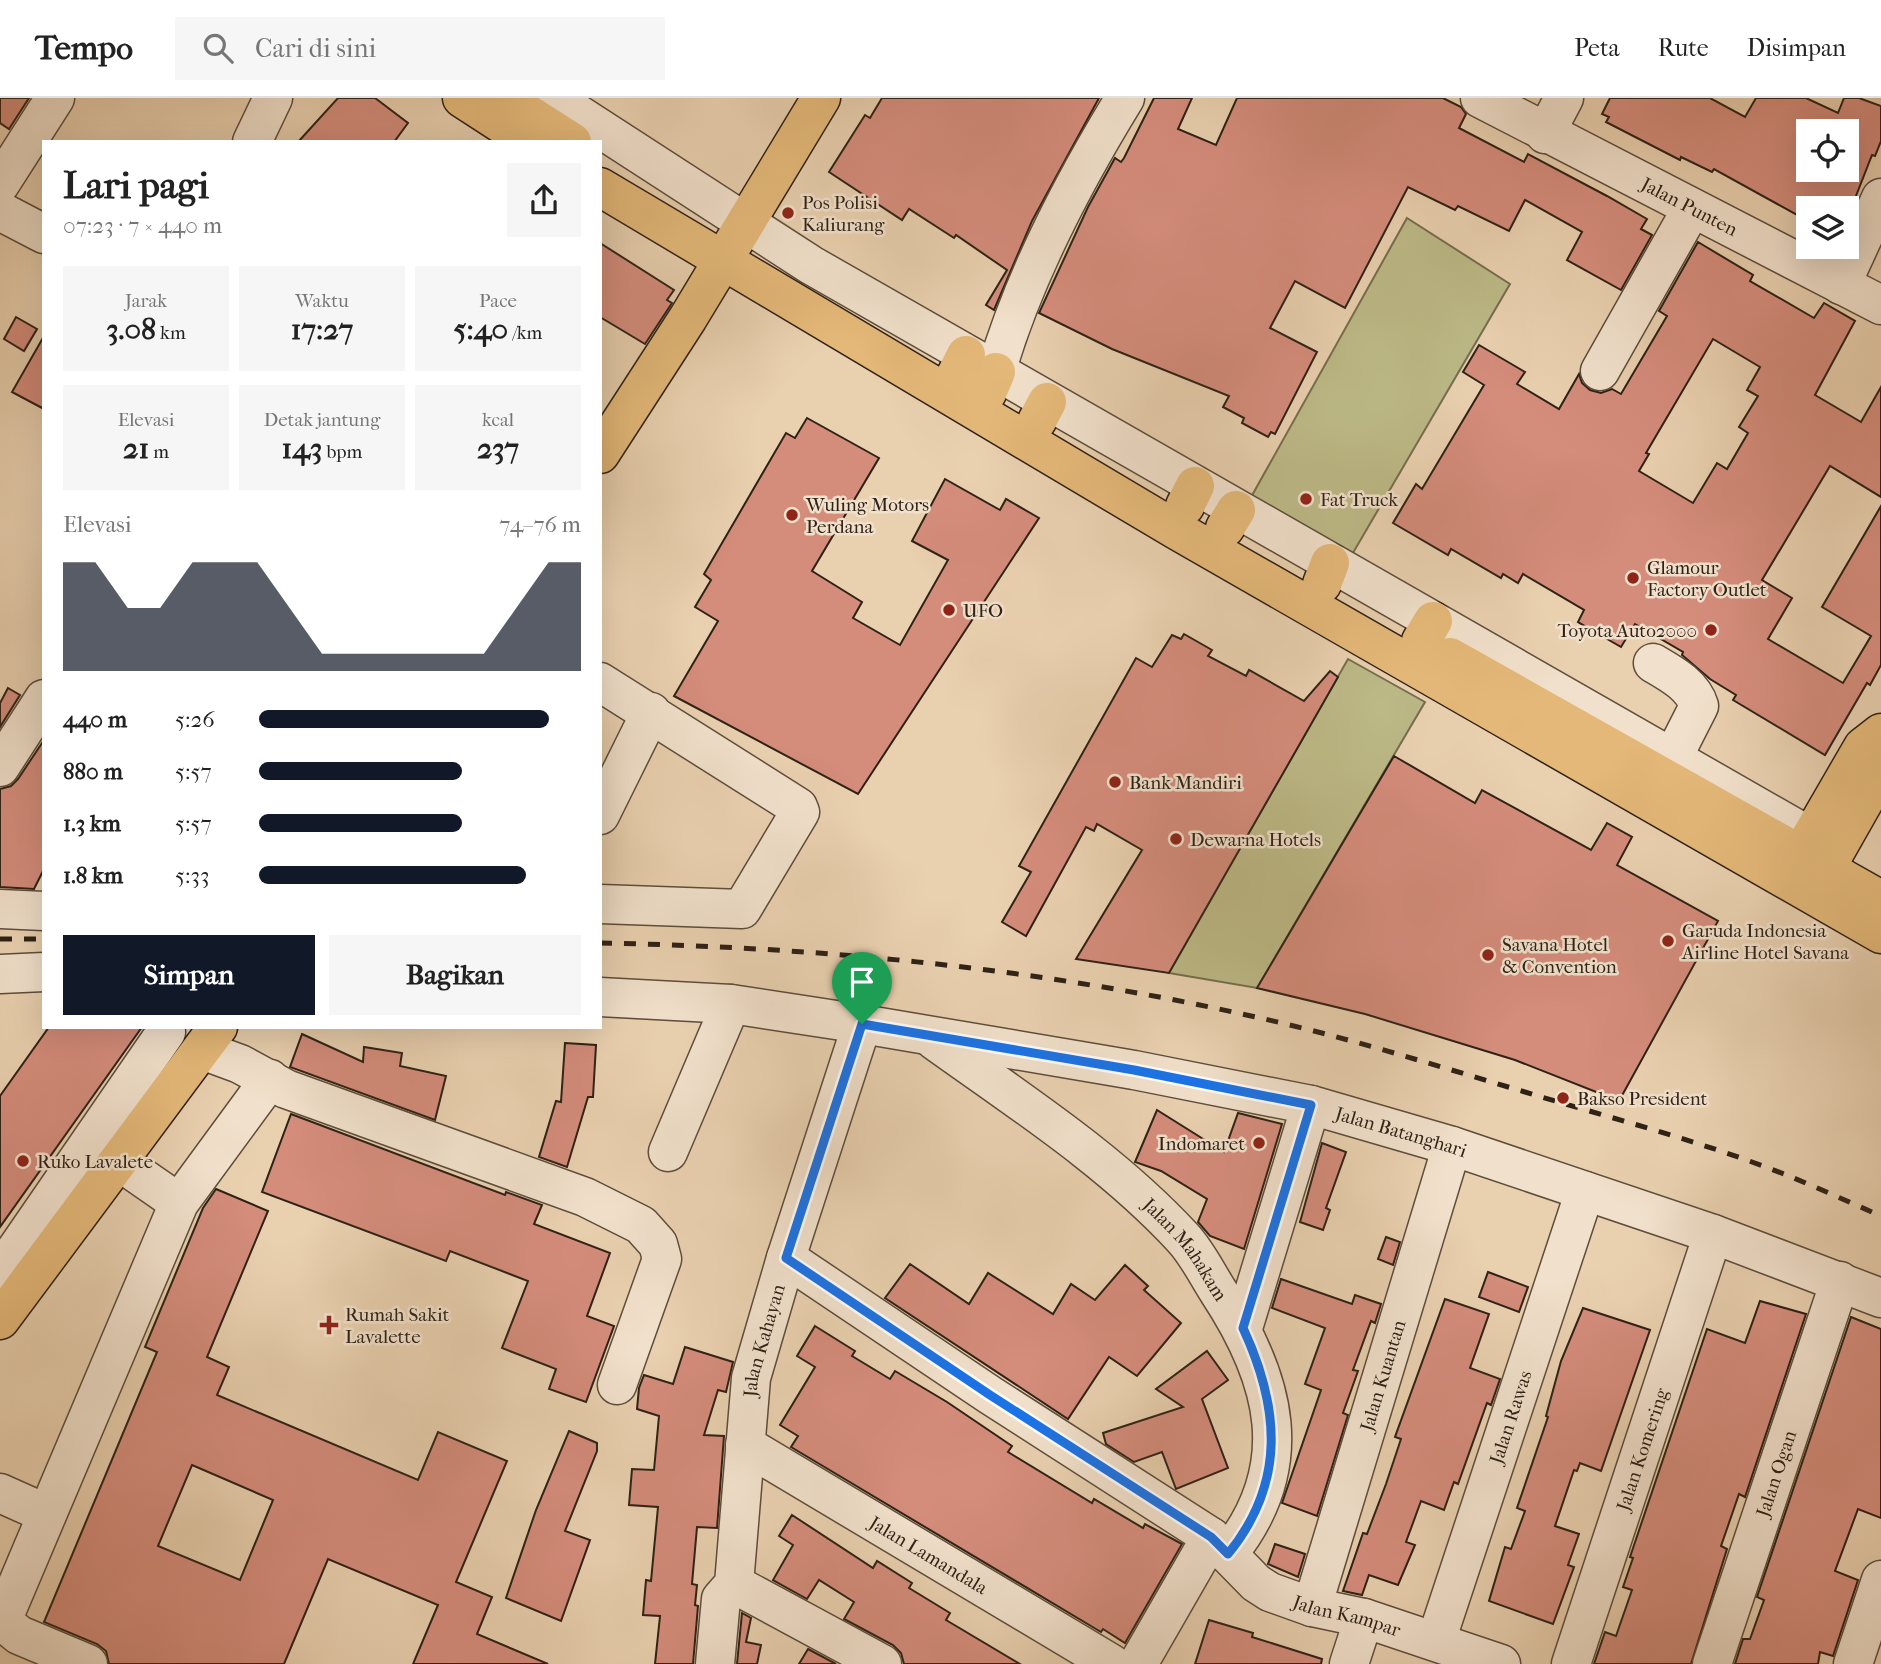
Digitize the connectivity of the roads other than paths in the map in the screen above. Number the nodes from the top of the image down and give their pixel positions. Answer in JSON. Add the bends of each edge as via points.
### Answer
{"nodes":[{"id":1,"x":55,"y":98,"type":"edge"},
{"id":2,"x":273,"y":98,"type":"edge"},
{"id":3,"x":462,"y":98,"type":"edge"},
{"id":4,"x":821,"y":98,"type":"edge"},
{"id":5,"x":1125,"y":98,"type":"edge"},
{"id":6,"x":1564,"y":98,"type":"edge"},
{"id":7,"x":1495,"y":102,"type":"edge"},
{"id":8,"x":529,"y":109,"type":"edge"},
{"id":9,"x":1545,"y":134,"type":"junction"},
{"id":10,"x":253,"y":140,"type":"edge"},
{"id":11,"x":569,"y":140,"type":"edge"},
{"id":12,"x":576,"y":140,"type":"edge"},
{"id":13,"x":602,"y":157,"type":"edge"},
{"id":14,"x":602,"y":160,"type":"edge"},
{"id":15,"x":6,"y":162,"type":"edge"},
{"id":16,"x":602,"y":188,"type":"edge"},
{"id":17,"x":1881,"y":198,"type":"edge"},
{"id":18,"x":1691,"y":209,"type":"junction"},
{"id":19,"x":0,"y":211,"type":"edge"},
{"id":20,"x":42,"y":233,"type":"edge"},
{"id":21,"x":732,"y":242,"type":"junction"},
{"id":22,"x":1841,"y":285,"type":"junction"},
{"id":23,"x":1881,"y":305,"type":"edge"},
{"id":24,"x":1600,"y":371,"type":"dead end"},
{"id":25,"x":976,"y":374,"type":"junction"},
{"id":26,"x":602,"y":451,"type":"edge"},
{"id":27,"x":1653,"y":663,"type":"dead end"},
{"id":28,"x":602,"y":683,"type":"edge"},
{"id":29,"x":1497,"y":686,"type":"junction"},
{"id":30,"x":42,"y":702,"type":"edge"},
{"id":31,"x":651,"y":712,"type":"junction"},
{"id":32,"x":1881,"y":733,"type":"edge"},
{"id":33,"x":1672,"y":759,"type":"junction"},
{"id":34,"x":0,"y":767,"type":"edge"},
{"id":35,"x":1881,"y":771,"type":"edge"},
{"id":36,"x":602,"y":811,"type":"edge"},
{"id":37,"x":1812,"y":864,"type":"junction"},
{"id":38,"x":1881,"y":900,"type":"edge"},
{"id":39,"x":602,"y":904,"type":"edge"},
{"id":40,"x":0,"y":909,"type":"edge"},
{"id":41,"x":42,"y":911,"type":"edge"},
{"id":42,"x":1881,"y":934,"type":"edge"},
{"id":43,"x":42,"y":972,"type":"edge"},
{"id":44,"x":0,"y":974,"type":"edge"},
{"id":45,"x":602,"y":997,"type":"edge"},
{"id":46,"x":731,"y":1004,"type":"junction"},
{"id":47,"x":862,"y":1024,"type":"junction"},
{"id":48,"x":166,"y":1032,"type":"dead end"},
{"id":49,"x":924,"y":1033,"type":"junction"},
{"id":50,"x":210,"y":1039,"type":"edge"},
{"id":51,"x":270,"y":1079,"type":"junction"},
{"id":52,"x":1311,"y":1105,"type":"junction"},
{"id":53,"x":103,"y":1126,"type":"junction"},
{"id":54,"x":1452,"y":1146,"type":"junction"},
{"id":55,"x":668,"y":1152,"type":"dead end"},
{"id":56,"x":120,"y":1162,"type":"junction"},
{"id":57,"x":1585,"y":1191,"type":"junction"},
{"id":58,"x":179,"y":1203,"type":"junction"},
{"id":59,"x":1713,"y":1234,"type":"junction"},
{"id":60,"x":786,"y":1258,"type":"junction"},
{"id":61,"x":0,"y":1273,"type":"edge"},
{"id":62,"x":1840,"y":1281,"type":"junction"},
{"id":63,"x":1881,"y":1298,"type":"edge"},
{"id":64,"x":0,"y":1320,"type":"edge"},
{"id":65,"x":1243,"y":1328,"type":"junction"},
{"id":66,"x":617,"y":1385,"type":"dead end"},
{"id":67,"x":745,"y":1445,"type":"junction"},
{"id":68,"x":0,"y":1493,"type":"edge"},
{"id":69,"x":47,"y":1514,"type":"junction"},
{"id":70,"x":1219,"y":1546,"type":"junction"},
{"id":71,"x":1881,"y":1580,"type":"edge"},
{"id":72,"x":734,"y":1584,"type":"junction"},
{"id":73,"x":1312,"y":1607,"type":"junction"},
{"id":74,"x":1364,"y":1618,"type":"junction"},
{"id":75,"x":1436,"y":1641,"type":"junction"},
{"id":76,"x":88,"y":1664,"type":"edge"},
{"id":77,"x":715,"y":1664,"type":"edge"},
{"id":78,"x":882,"y":1664,"type":"edge"},
{"id":79,"x":1112,"y":1664,"type":"edge"},
{"id":80,"x":1138,"y":1664,"type":"edge"},
{"id":81,"x":1349,"y":1664,"type":"edge"},
{"id":82,"x":1501,"y":1664,"type":"edge"},
{"id":83,"x":1571,"y":1664,"type":"edge"},
{"id":84,"x":1712,"y":1664,"type":"edge"},
{"id":85,"x":1853,"y":1664,"type":"edge"}],
"edges":[{"from":1,"to":15,"type":"street"},
{"from":2,"to":10,"type":"street"},
{"from":3,"to":8,"type":"main road"},
{"from":4,"to":21,"type":"main road"},
{"from":5,"to":25,"type":"street","via":[[1091,152],[1015,310]]},
{"from":6,"to":9,"type":"street"},
{"from":7,"to":9,"type":"street","name":"Jalan Punten"},
{"from":8,"to":11,"type":"main road"},
{"from":8,"to":12,"type":"street"},
{"from":9,"to":18,"type":"street","name":"Jalan Punten"},
{"from":13,"to":21,"type":"street"},
{"from":14,"to":21,"type":"main road"},
{"from":16,"to":21,"type":"main road"},
{"from":17,"to":22,"type":"street"},
{"from":18,"to":22,"type":"street","name":"Jalan Punten"},
{"from":18,"to":24,"type":"street"},
{"from":19,"to":20,"type":"street"},
{"from":21,"to":25,"type":"street"},
{"from":21,"to":26,"type":"main road"},
{"from":21,"to":29,"type":"main road"},
{"from":22,"to":23,"type":"street","name":"Jalan Punten"},
{"from":25,"to":29,"type":"main road","via":[[1427,631]]},
{"from":27,"to":33,"type":"street","via":[[1687,687],[1699,706]]},
{"from":28,"to":31,"type":"street"},
{"from":29,"to":33,"type":"street"},
{"from":29,"to":37,"type":"main road"},
{"from":30,"to":34,"type":"street"},
{"from":31,"to":36,"type":"street"},
{"from":31,"to":39,"type":"street","via":[[798,807],[799,817],[742,909]]},
{"from":32,"to":37,"type":"main road","via":[[1863,747]]},
{"from":33,"to":37,"type":"street"},
{"from":35,"to":37,"type":"main road"},
{"from":37,"to":38,"type":"main road"},
{"from":37,"to":42,"type":"main road"},
{"from":40,"to":41,"type":"street"},
{"from":43,"to":44,"type":"street"},
{"from":45,"to":46,"type":"street"},
{"from":46,"to":47,"type":"street"},
{"from":46,"to":55,"type":"street"},
{"from":47,"to":49,"type":"street","name":"Jalan Batanghari"},
{"from":47,"to":60,"type":"street","name":"Jalan Kahayan"},
{"from":48,"to":53,"type":"street"},
{"from":49,"to":52,"type":"street","name":"Jalan Batanghari"},
{"from":49,"to":65,"type":"street","name":"Jalan Mahakam","via":[[1134,1191],[1185,1240]]},
{"from":50,"to":51,"type":"street"},
{"from":50,"to":56,"type":"main road"},
{"from":51,"to":58,"type":"street"},
{"from":51,"to":66,"type":"street","via":[[286,1089],[585,1197],[640,1225],[657,1244],[662,1259]]},
{"from":52,"to":54,"type":"street","name":"Jalan Batanghari"},
{"from":52,"to":65,"type":"street"},
{"from":53,"to":56,"type":"street"},
{"from":53,"to":61,"type":"street"},
{"from":54,"to":57,"type":"street","name":"Jalan Batanghari"},
{"from":54,"to":73,"type":"street","name":"Jalan Kuantan"},
{"from":56,"to":58,"type":"street"},
{"from":56,"to":64,"type":"main road"},
{"from":57,"to":59,"type":"street","name":"Jalan Batanghari"},
{"from":57,"to":75,"type":"street","name":"Jalan Rawas"},
{"from":58,"to":69,"type":"street"},
{"from":59,"to":62,"type":"street","name":"Jalan Batanghari"},
{"from":59,"to":83,"type":"street","name":"Jalan Komering"},
{"from":60,"to":67,"type":"street","name":"Jalan Kahayan","via":[[751,1378]]},
{"from":60,"to":70,"type":"street","name":"Jalan Kampar"},
{"from":62,"to":63,"type":"street","name":"Jalan Batanghari"},
{"from":62,"to":84,"type":"street","name":"Jalan Ogan"},
{"from":65,"to":70,"type":"street","name":"Jalan Mahakam","via":[[1265,1387],[1273,1422],[1272,1453],[1267,1485],[1243,1536]]},
{"from":67,"to":72,"type":"street","name":"Jalan Kahayan"},
{"from":67,"to":79,"type":"street","name":"Jalan Lamandala"},
{"from":68,"to":69,"type":"street"},
{"from":69,"to":76,"type":"street","via":[[2,1621],[19,1635]]},
{"from":70,"to":73,"type":"street","name":"Jalan Kampar","via":[[1270,1592]]},
{"from":70,"to":80,"type":"street","name":"Jalan Mahakam"},
{"from":71,"to":85,"type":"street"},
{"from":72,"to":77,"type":"street","name":"Jalan Kahayan","via":[[721,1600]]},
{"from":72,"to":78,"type":"street"},
{"from":73,"to":74,"type":"street","name":"Jalan Kampar"},
{"from":74,"to":75,"type":"street","name":"Jalan Kampar"},
{"from":74,"to":81,"type":"street"},
{"from":75,"to":82,"type":"street","name":"Jalan Kampar"}]}
